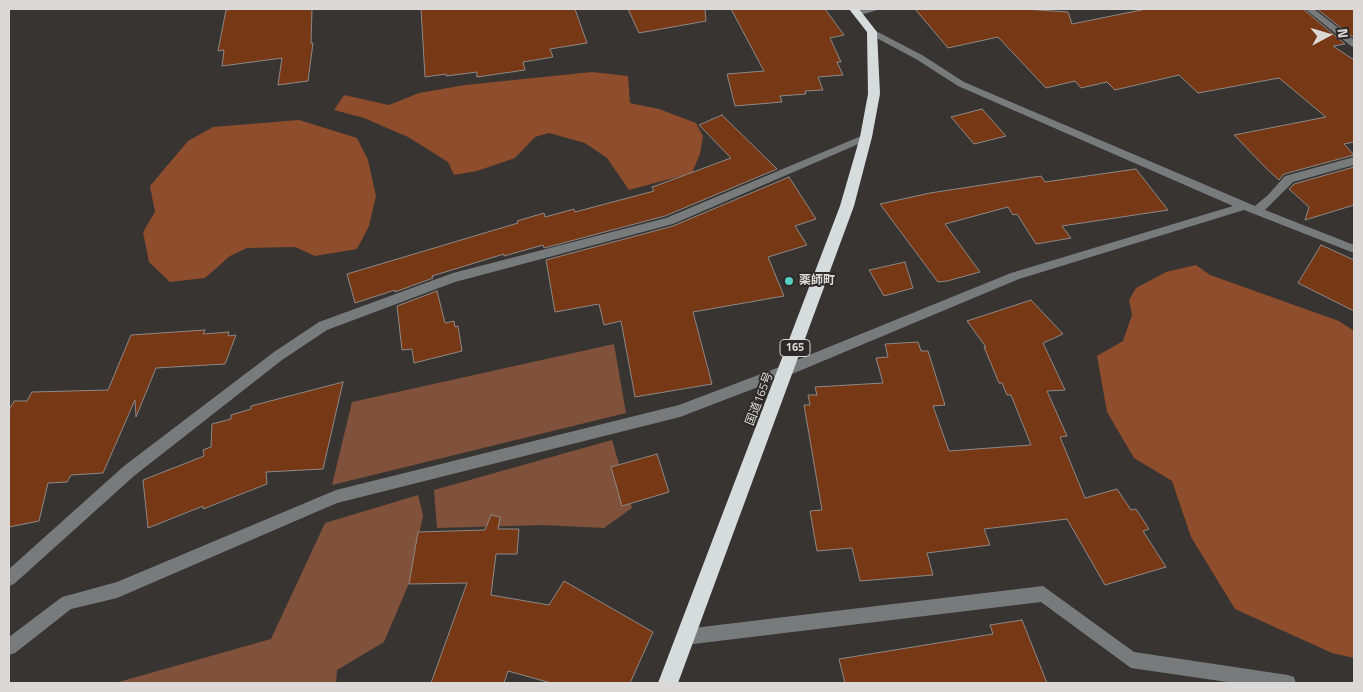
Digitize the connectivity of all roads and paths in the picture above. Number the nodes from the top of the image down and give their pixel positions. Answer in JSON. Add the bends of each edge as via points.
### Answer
{"nodes":[{"id":1,"x":877,"y":9,"type":"edge"},
{"id":2,"x":1309,"y":9,"type":"edge"},
{"id":3,"x":856,"y":11,"type":"edge"},
{"id":4,"x":872,"y":32,"type":"junction"},
{"id":5,"x":1354,"y":44,"type":"edge"},
{"id":6,"x":866,"y":137,"type":"junction"},
{"id":7,"x":1354,"y":161,"type":"edge"},
{"id":8,"x":1251,"y":209,"type":"junction"},
{"id":9,"x":1354,"y":249,"type":"edge"},
{"id":10,"x":787,"y":370,"type":"junction"},
{"id":11,"x":9,"y":579,"type":"edge"},
{"id":12,"x":685,"y":637,"type":"junction"},
{"id":13,"x":9,"y":647,"type":"edge"},
{"id":14,"x":668,"y":683,"type":"edge"},
{"id":15,"x":1288,"y":683,"type":"edge"}],
"edges":[{"from":1,"to":3,"type":"street"},
{"from":2,"to":5,"type":"street"},
{"from":3,"to":4,"type":"highway"},
{"from":4,"to":6,"type":"highway","name":"国道165号","number":"165","via":[[874,94]]},
{"from":4,"to":8,"type":"street","via":[[961,84]]},
{"from":6,"to":10,"type":"highway","name":"国道165号","number":"165","via":[[846,206]]},
{"from":6,"to":11,"type":"street","via":[[669,221],[452,278],[323,326],[278,356],[129,471]]},
{"from":7,"to":8,"type":"street","via":[[1289,179],[1272,198]]},
{"from":8,"to":9,"type":"street"},
{"from":8,"to":10,"type":"street","via":[[1014,276]]},
{"from":10,"to":12,"type":"highway","name":"国道165号","number":"165"},
{"from":10,"to":13,"type":"street","via":[[680,411],[336,498],[117,590],[67,602]]},
{"from":12,"to":14,"type":"highway","name":"国道165号","number":"165"},
{"from":12,"to":15,"type":"street","via":[[1043,594],[1131,660]]}]}
